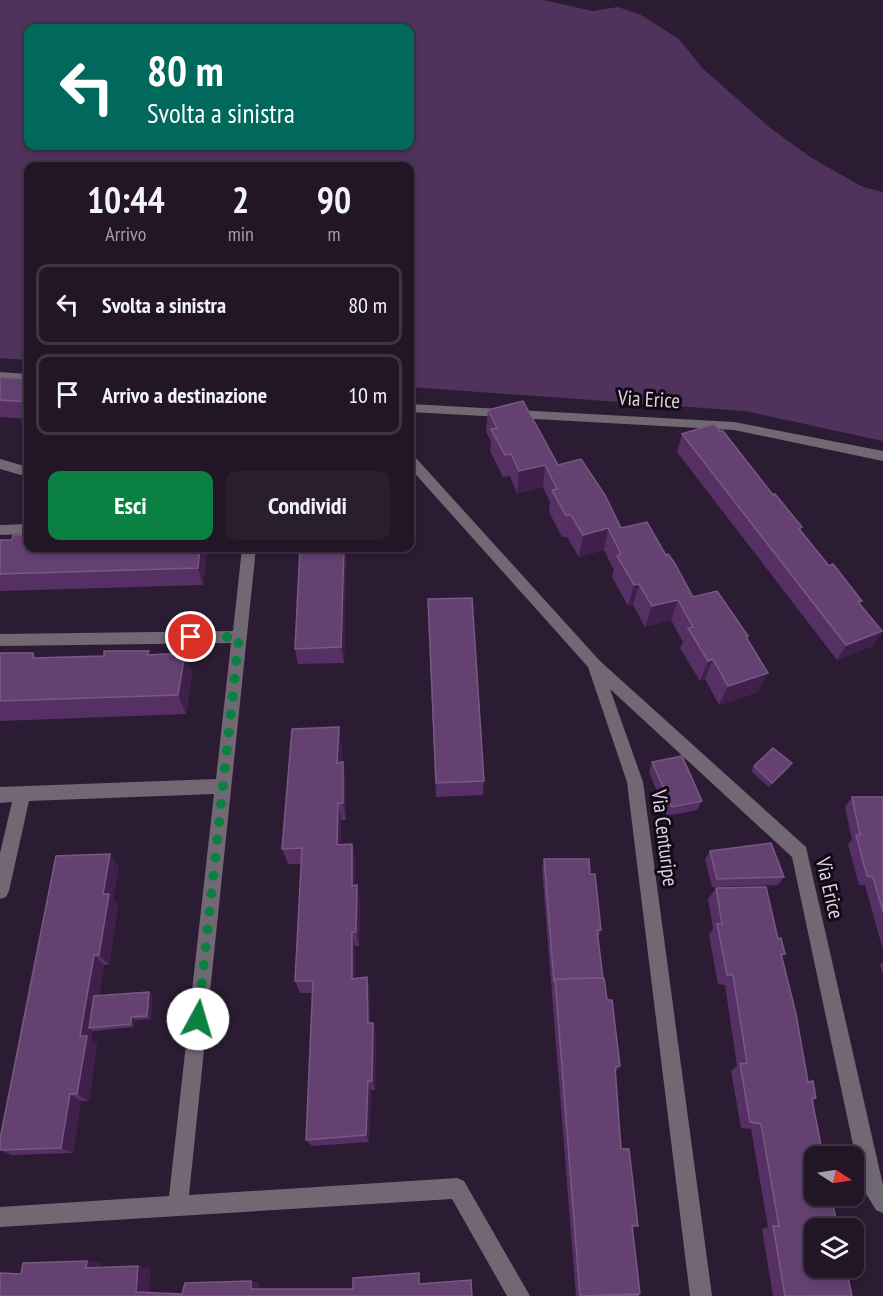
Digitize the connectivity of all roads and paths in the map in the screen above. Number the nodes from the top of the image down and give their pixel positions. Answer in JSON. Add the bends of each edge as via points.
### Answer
{"nodes":[{"id":1,"x":0,"y":376,"type":"edge"},
{"id":2,"x":24,"y":378,"type":"edge"},
{"id":3,"x":414,"y":408,"type":"edge"},
{"id":4,"x":883,"y":456,"type":"edge"},
{"id":5,"x":0,"y":464,"type":"edge"},
{"id":6,"x":414,"y":464,"type":"edge"},
{"id":7,"x":24,"y":471,"type":"edge"},
{"id":8,"x":24,"y":529,"type":"edge"},
{"id":9,"x":0,"y":530,"type":"edge"},
{"id":10,"x":249,"y":552,"type":"edge"},
{"id":11,"x":239,"y":637,"type":"junction"},
{"id":12,"x":0,"y":640,"type":"edge"},
{"id":13,"x":594,"y":664,"type":"junction"},
{"id":14,"x":224,"y":786,"type":"junction"},
{"id":15,"x":22,"y":794,"type":"junction"},
{"id":16,"x":0,"y":795,"type":"edge"},
{"id":17,"x":0,"y":891,"type":"edge"},
{"id":18,"x":883,"y":1203,"type":"edge"},
{"id":19,"x":178,"y":1205,"type":"junction"},
{"id":20,"x":0,"y":1217,"type":"edge"},
{"id":21,"x":519,"y":1296,"type":"edge"},
{"id":22,"x":701,"y":1296,"type":"edge"}],
"edges":[{"from":1,"to":2,"type":"street"},
{"from":3,"to":4,"type":"street","name":"Via Erice","via":[[734,426]]},
{"from":5,"to":7,"type":"street"},
{"from":6,"to":13,"type":"street","name":"Via Centuripe"},
{"from":8,"to":9,"type":"street"},
{"from":10,"to":11,"type":"street"},
{"from":11,"to":12,"type":"street"},
{"from":11,"to":14,"type":"street"},
{"from":13,"to":18,"type":"street","name":"Via Erice","via":[[801,853],[872,1187]]},
{"from":13,"to":22,"type":"street","name":"Via Centuripe","via":[[635,782]]},
{"from":14,"to":15,"type":"street"},
{"from":14,"to":19,"type":"street"},
{"from":15,"to":16,"type":"street"},
{"from":15,"to":17,"type":"street"},
{"from":19,"to":20,"type":"street"},
{"from":19,"to":21,"type":"street","via":[[457,1188]]}]}
